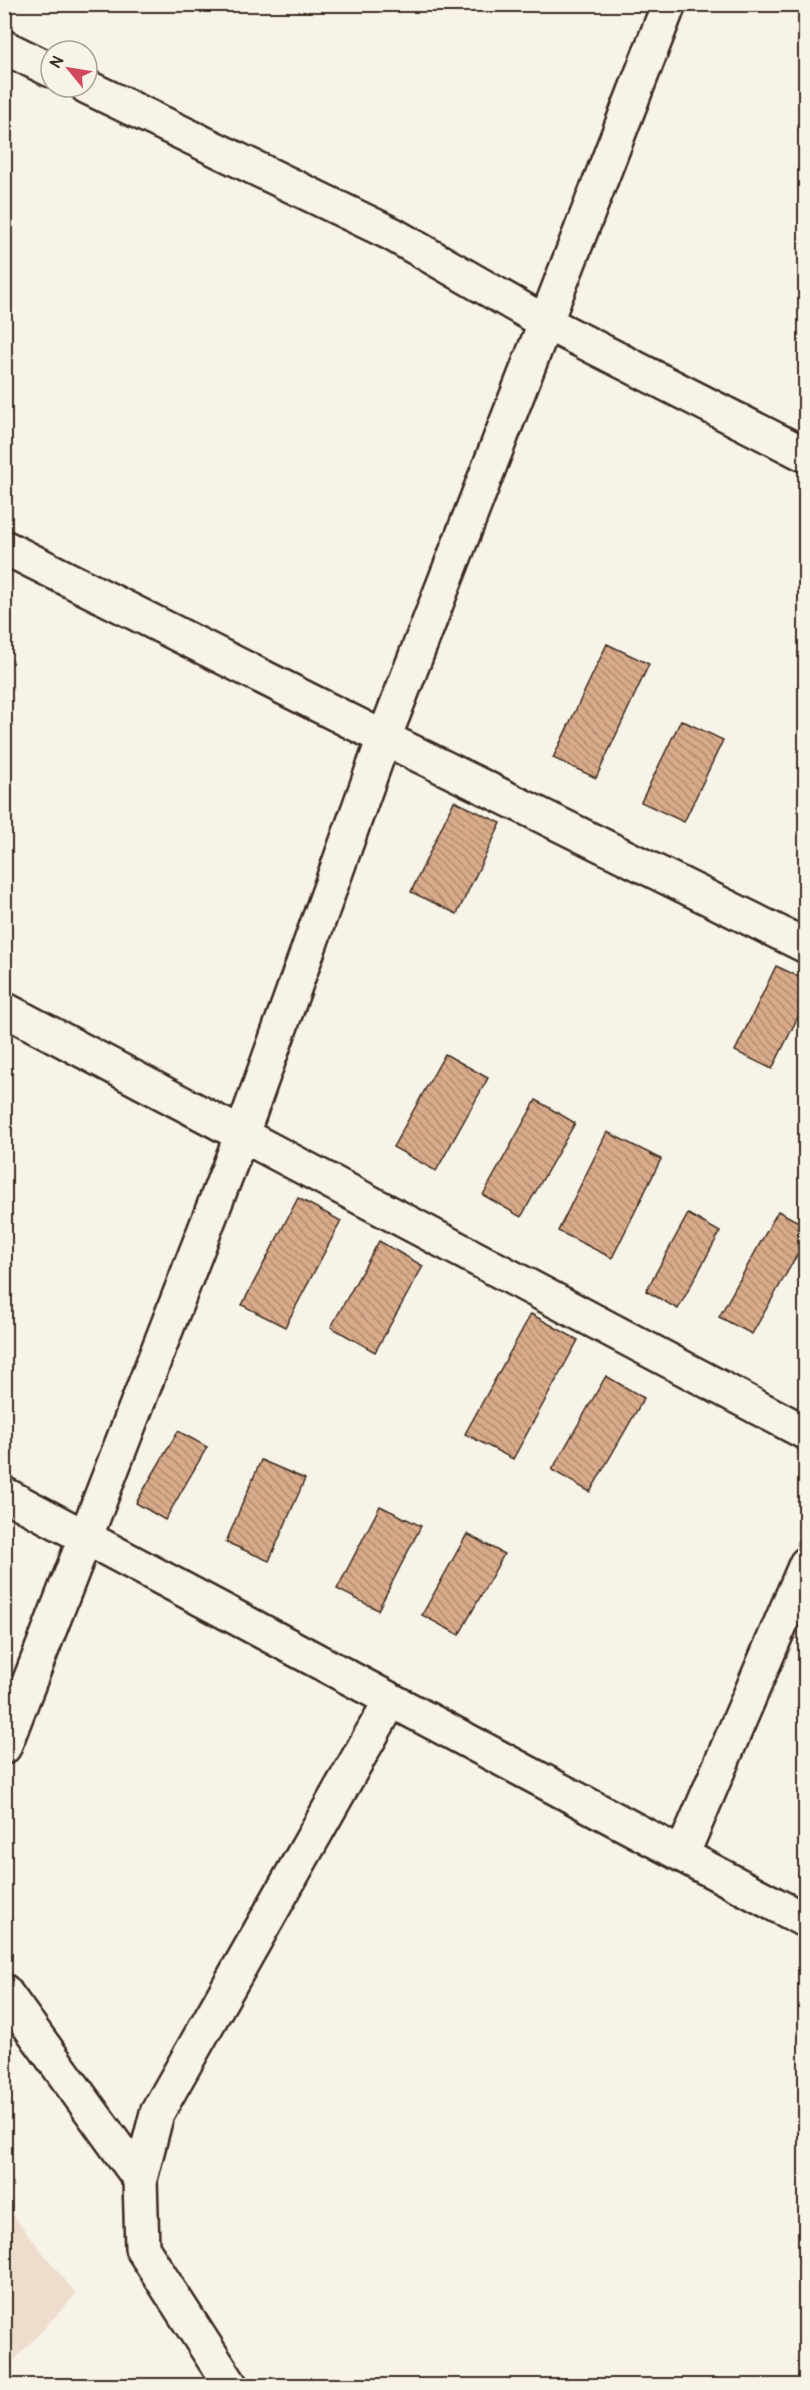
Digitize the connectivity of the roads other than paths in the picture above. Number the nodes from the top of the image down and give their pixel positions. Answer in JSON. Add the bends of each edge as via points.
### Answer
{"nodes":[{"id":1,"x":669,"y":4,"type":"edge"},
{"id":2,"x":4,"y":47,"type":"edge"},
{"id":3,"x":39,"y":64,"type":"edge"},
{"id":4,"x":99,"y":93,"type":"edge"},
{"id":5,"x":545,"y":322,"type":"junction"},
{"id":6,"x":806,"y":455,"type":"edge"},
{"id":7,"x":4,"y":547,"type":"edge"},
{"id":8,"x":384,"y":738,"type":"junction"},
{"id":9,"x":806,"y":946,"type":"edge"},
{"id":10,"x":4,"y":1009,"type":"edge"},
{"id":11,"x":242,"y":1134,"type":"junction"},
{"id":12,"x":806,"y":1433,"type":"edge"},
{"id":13,"x":4,"y":1494,"type":"edge"},
{"id":14,"x":86,"y":1536,"type":"junction"},
{"id":15,"x":806,"y":1564,"type":"edge"},
{"id":16,"x":391,"y":1700,"type":"junction"},
{"id":17,"x":4,"y":1747,"type":"edge"},
{"id":18,"x":682,"y":1855,"type":"junction"},
{"id":19,"x":806,"y":1921,"type":"edge"},
{"id":20,"x":4,"y":1991,"type":"edge"},
{"id":21,"x":140,"y":2179,"type":"junction"},
{"id":22,"x":231,"y":2385,"type":"edge"}],
"edges":[{"from":1,"to":5,"type":"street"},
{"from":2,"to":3,"type":"street"},
{"from":4,"to":5,"type":"street","via":[[392,234]]},
{"from":5,"to":6,"type":"street"},
{"from":5,"to":8,"type":"street"},
{"from":7,"to":8,"type":"street"},
{"from":8,"to":9,"type":"street"},
{"from":8,"to":11,"type":"street"},
{"from":10,"to":11,"type":"street"},
{"from":11,"to":12,"type":"street"},
{"from":11,"to":14,"type":"street"},
{"from":13,"to":14,"type":"street"},
{"from":14,"to":16,"type":"street"},
{"from":14,"to":17,"type":"street"},
{"from":15,"to":18,"type":"street"},
{"from":16,"to":18,"type":"street"},
{"from":16,"to":21,"type":"street","via":[[157,2113]]},
{"from":18,"to":19,"type":"street"},
{"from":20,"to":21,"type":"street"},
{"from":21,"to":22,"type":"street","via":[[142,2248]]}]}
